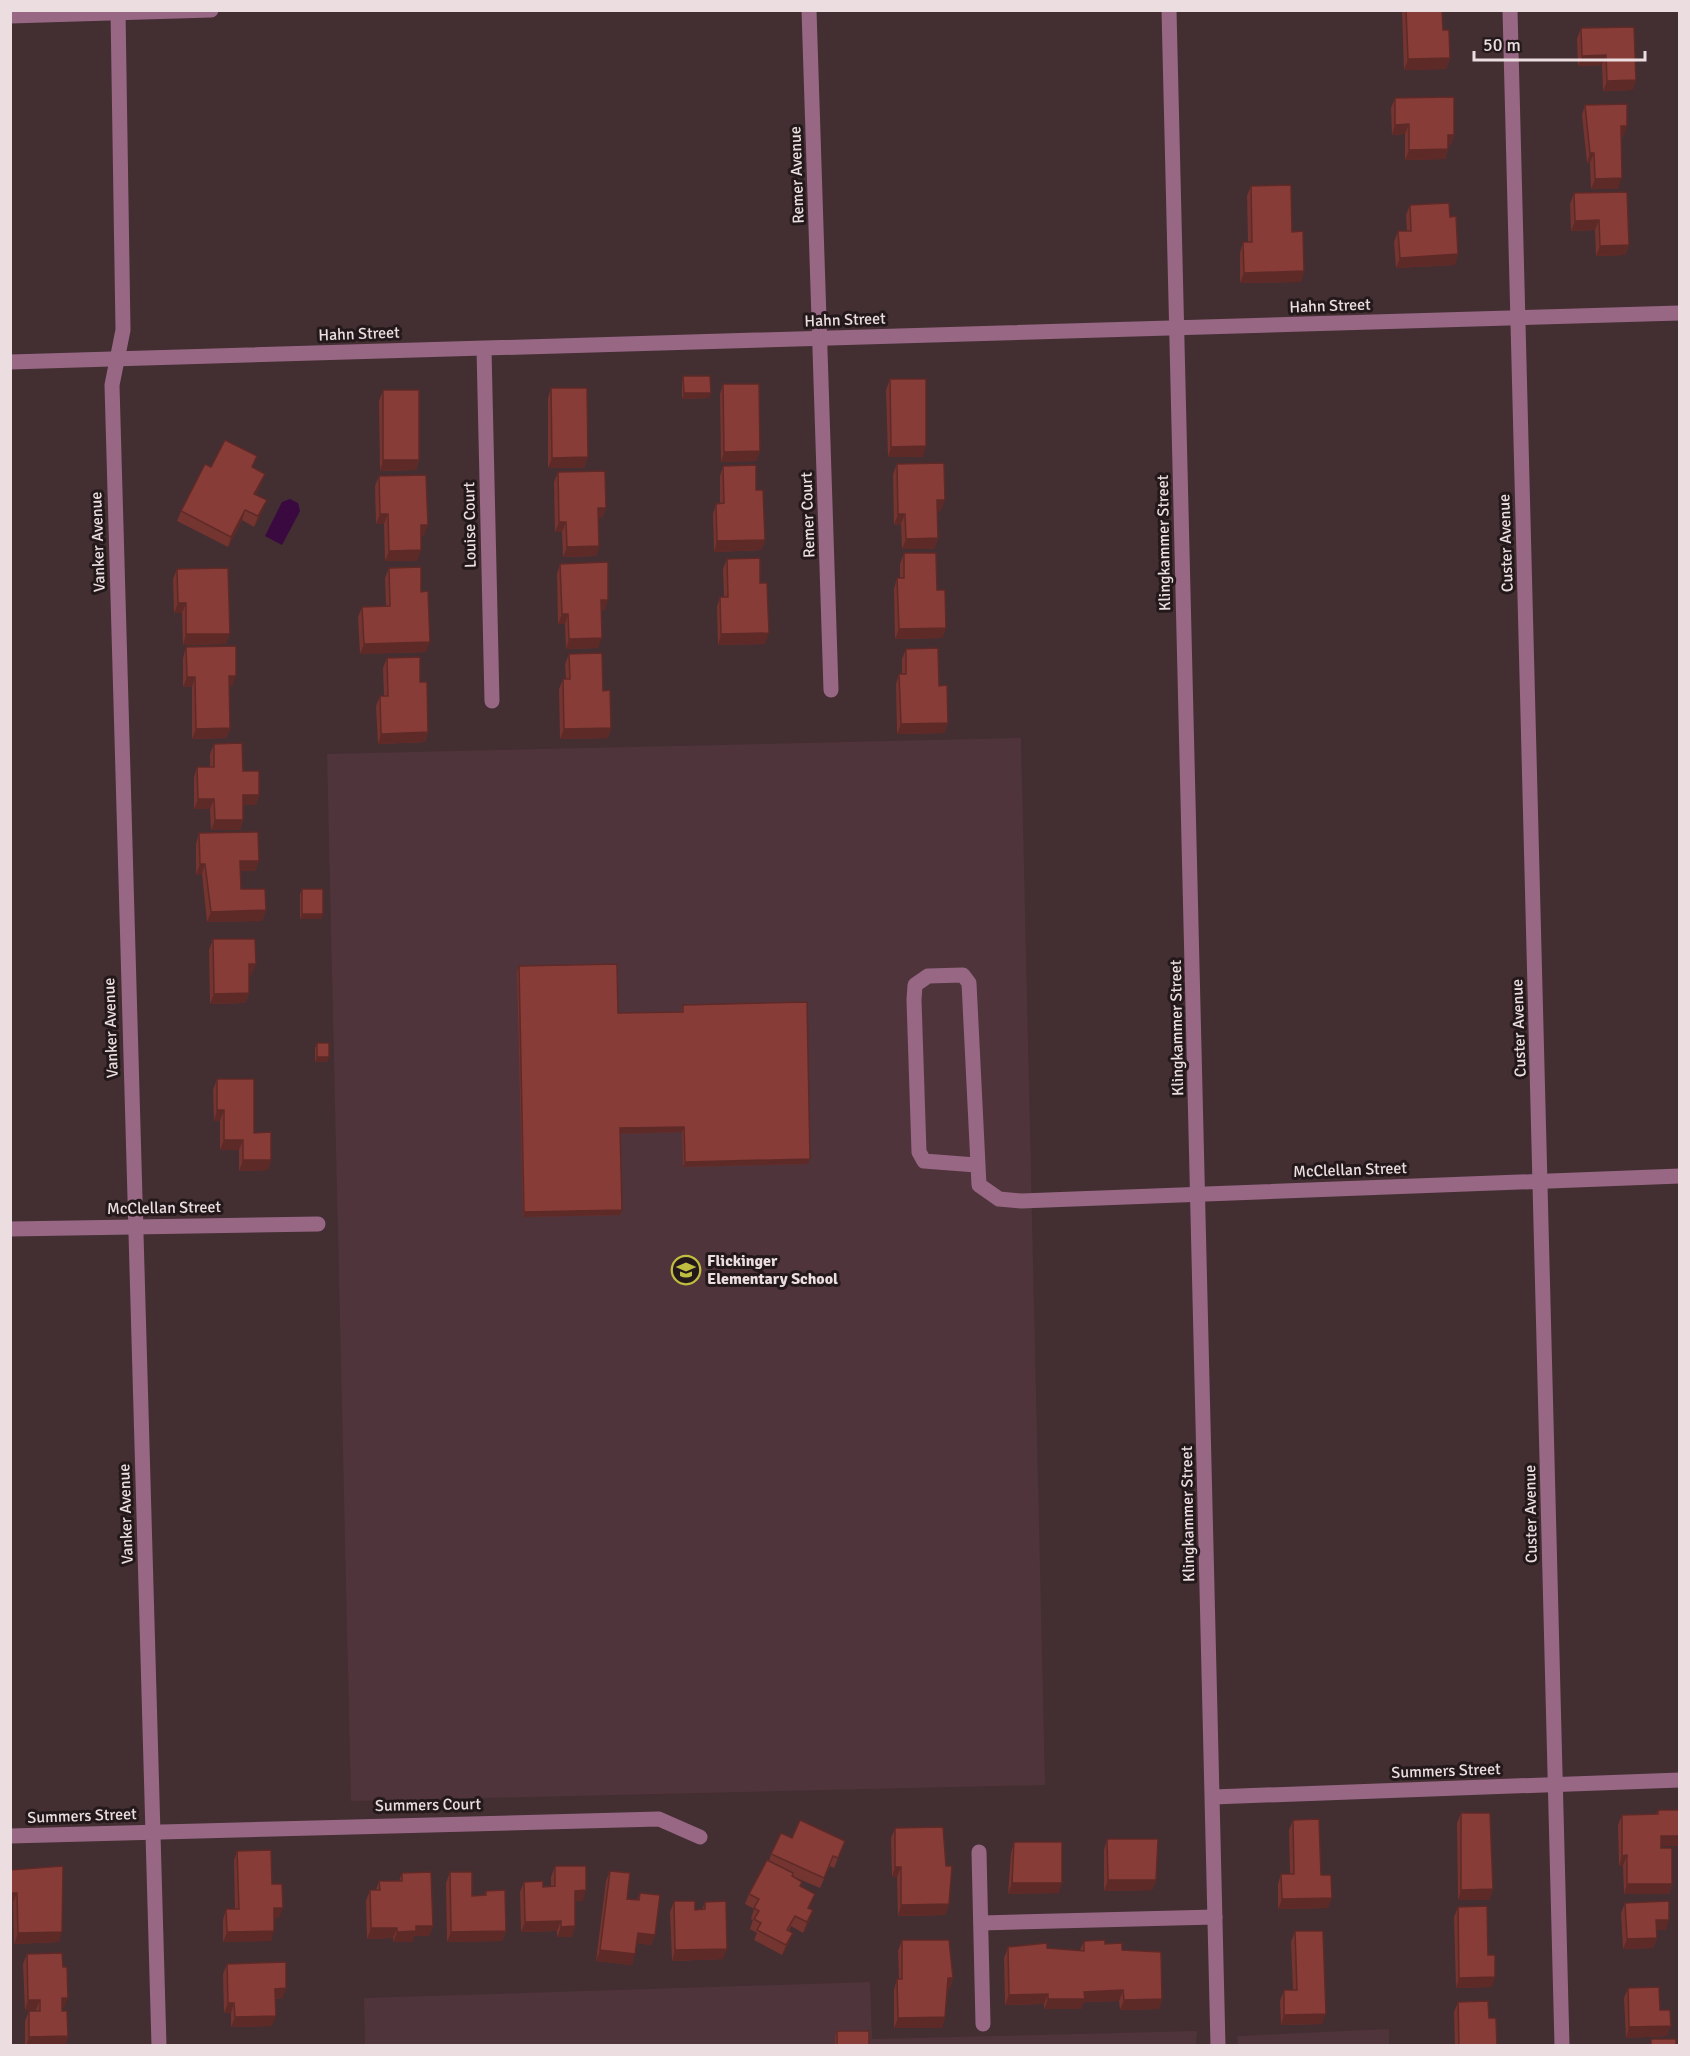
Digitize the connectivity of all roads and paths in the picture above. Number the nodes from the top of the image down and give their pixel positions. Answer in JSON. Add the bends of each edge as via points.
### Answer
{"nodes":[{"id":1,"x":211,"y":10,"type":"edge"},
{"id":2,"x":809,"y":10,"type":"edge"},
{"id":3,"x":1169,"y":10,"type":"edge"},
{"id":4,"x":1510,"y":10,"type":"edge"},
{"id":5,"x":118,"y":11,"type":"edge"},
{"id":6,"x":10,"y":16,"type":"edge"},
{"id":7,"x":1680,"y":313,"type":"edge"},
{"id":8,"x":1518,"y":318,"type":"junction"},
{"id":9,"x":1176,"y":329,"type":"junction"},
{"id":10,"x":821,"y":339,"type":"junction"},
{"id":11,"x":484,"y":349,"type":"junction"},
{"id":12,"x":117,"y":359,"type":"junction"},
{"id":13,"x":10,"y":362,"type":"edge"},
{"id":14,"x":831,"y":690,"type":"dead end"},
{"id":15,"x":492,"y":701,"type":"dead end"},
{"id":16,"x":976,"y":1165,"type":"junction"},
{"id":17,"x":1680,"y":1176,"type":"edge"},
{"id":18,"x":1542,"y":1181,"type":"junction"},
{"id":19,"x":1199,"y":1194,"type":"junction"},
{"id":20,"x":318,"y":1224,"type":"dead end"},
{"id":21,"x":135,"y":1227,"type":"junction"},
{"id":22,"x":10,"y":1229,"type":"edge"},
{"id":23,"x":1680,"y":1780,"type":"edge"},
{"id":24,"x":1554,"y":1785,"type":"junction"},
{"id":25,"x":1213,"y":1797,"type":"junction"},
{"id":26,"x":154,"y":1832,"type":"junction"},
{"id":27,"x":10,"y":1836,"type":"edge"},
{"id":28,"x":700,"y":1837,"type":"dead end"},
{"id":29,"x":980,"y":1852,"type":"dead end"},
{"id":30,"x":1215,"y":1917,"type":"junction"},
{"id":31,"x":981,"y":1923,"type":"junction"},
{"id":32,"x":982,"y":2024,"type":"dead end"},
{"id":33,"x":159,"y":2046,"type":"edge"},
{"id":34,"x":1218,"y":2046,"type":"edge"},
{"id":35,"x":1562,"y":2046,"type":"edge"}],
"edges":[{"from":1,"to":5,"type":"street"},
{"from":2,"to":10,"type":"street","name":"Remer Avenue"},
{"from":3,"to":9,"type":"street","name":"Klingkammer Street"},
{"from":4,"to":8,"type":"street","name":"Custer Avenue"},
{"from":5,"to":6,"type":"street"},
{"from":5,"to":12,"type":"street","name":"Vanker Avenue","via":[[123,330]]},
{"from":7,"to":8,"type":"street","name":"Hahn Street"},
{"from":8,"to":9,"type":"street","name":"Hahn Street"},
{"from":8,"to":18,"type":"street","name":"Custer Avenue"},
{"from":9,"to":10,"type":"street","name":"Hahn Street"},
{"from":9,"to":19,"type":"street","name":"Klingkammer Street"},
{"from":10,"to":11,"type":"street","name":"Hahn Street"},
{"from":10,"to":14,"type":"street","name":"Remer Court"},
{"from":11,"to":12,"type":"street","name":"Hahn Street"},
{"from":11,"to":15,"type":"street","name":"Louise Court"},
{"from":12,"to":13,"type":"street","name":"Hahn Street"},
{"from":12,"to":21,"type":"street","name":"Vanker Avenue","via":[[112,385]]},
{"from":16,"to":16,"type":"street","via":[[924,1161],[919,1152],[914,1000],[915,985],[928,976],[963,975],[969,983]]},
{"from":16,"to":19,"type":"street","name":"McClellan Street","via":[[979,1185],[999,1199]]},
{"from":17,"to":18,"type":"street","name":"McClellan Street"},
{"from":18,"to":19,"type":"street","name":"McClellan Street"},
{"from":18,"to":24,"type":"street","name":"Custer Avenue"},
{"from":19,"to":25,"type":"street","name":"Klingkammer Street"},
{"from":20,"to":21,"type":"street","name":"McClellan Street"},
{"from":21,"to":22,"type":"street","name":"McClellan Street"},
{"from":21,"to":26,"type":"street","name":"Vanker Avenue"},
{"from":23,"to":24,"type":"street","name":"Summers Street"},
{"from":24,"to":25,"type":"street","name":"Summers Street"},
{"from":24,"to":35,"type":"street","name":"Custer Avenue"},
{"from":25,"to":30,"type":"street","name":"Klingkammer Street"},
{"from":26,"to":27,"type":"street","name":"Summers Street"},
{"from":26,"to":28,"type":"street","name":"Summers Court","via":[[659,1819]]},
{"from":26,"to":33,"type":"street","name":"Vanker Avenue"},
{"from":29,"to":31,"type":"street"},
{"from":30,"to":31,"type":"street"},
{"from":30,"to":34,"type":"street","name":"Klingkammer Street"},
{"from":31,"to":32,"type":"street"}]}
